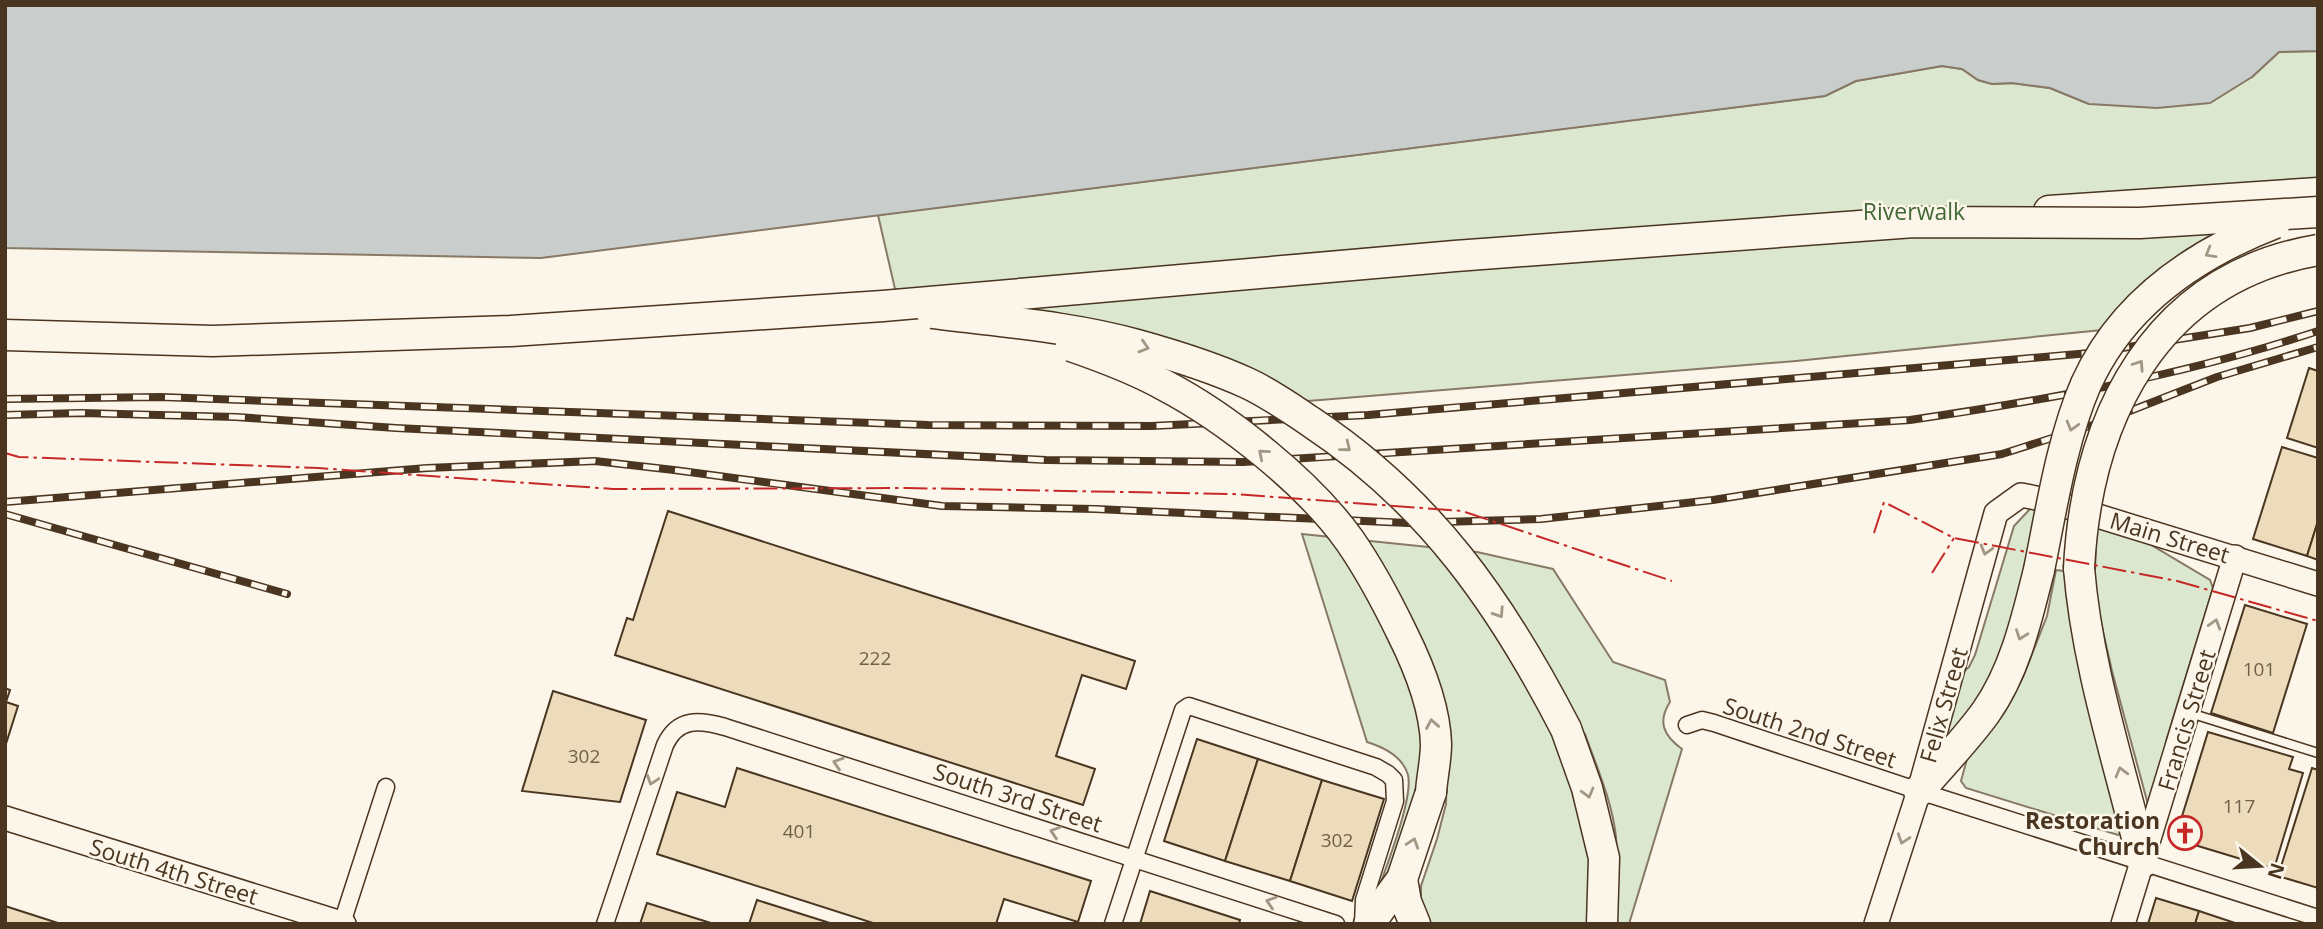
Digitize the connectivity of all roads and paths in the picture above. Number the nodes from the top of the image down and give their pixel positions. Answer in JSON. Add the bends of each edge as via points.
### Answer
{"nodes":[{"id":1,"x":2318,"y":193,"type":"edge"},
{"id":2,"x":2318,"y":210,"type":"edge"},
{"id":3,"x":2318,"y":250,"type":"edge"},
{"id":4,"x":1359,"y":264,"type":"junction"},
{"id":5,"x":1291,"y":270,"type":"junction"},
{"id":6,"x":883,"y":306,"type":"junction"},
{"id":7,"x":844,"y":308,"type":"junction"},
{"id":8,"x":5,"y":335,"type":"edge"},
{"id":9,"x":2021,"y":495,"type":"joint"},
{"id":10,"x":2235,"y":557,"type":"junction"},
{"id":11,"x":2318,"y":584,"type":"edge"},
{"id":12,"x":2188,"y":712,"type":"junction"},
{"id":13,"x":1687,"y":725,"type":"dead end"},
{"id":14,"x":2318,"y":753,"type":"edge"},
{"id":15,"x":386,"y":787,"type":"dead end"},
{"id":16,"x":1919,"y":791,"type":"junction"},
{"id":17,"x":5,"y":818,"type":"edge"},
{"id":18,"x":1135,"y":858,"type":"junction"},
{"id":19,"x":2143,"y":862,"type":"junction"},
{"id":20,"x":1402,"y":879,"type":"junction"},
{"id":21,"x":2318,"y":918,"type":"edge"},
{"id":22,"x":343,"y":923,"type":"edge"},
{"id":23,"x":605,"y":924,"type":"edge"},
{"id":24,"x":1113,"y":924,"type":"edge"},
{"id":25,"x":1336,"y":924,"type":"edge"},
{"id":26,"x":1363,"y":924,"type":"edge"},
{"id":27,"x":1369,"y":924,"type":"edge"},
{"id":28,"x":1416,"y":924,"type":"edge"},
{"id":29,"x":1602,"y":924,"type":"edge"},
{"id":30,"x":1876,"y":924,"type":"edge"},
{"id":31,"x":2123,"y":924,"type":"edge"}],
"edges":[{"from":1,"to":4,"type":"highway","bridge":true},
{"from":2,"to":4,"type":"highway","bridge":true,"via":[[2140,223],[1914,222]]},
{"from":2,"to":16,"type":"highway","one_way":true,"bridge":true,"via":[[2236,238],[2199,259],[2141,304],[2120,329],[2086,384],[2073,421],[2027,620],[2004,680],[1985,712]]},
{"from":19,"to":3,"type":"highway","one_way":true,"bridge":true,"via":[[2082,606],[2079,568],[2091,478],[2107,423],[2129,380],[2156,340],[2190,305],[2268,263]]},
{"from":4,"to":5,"type":"highway","bridge":true},
{"from":5,"to":6,"type":"highway","bridge":true},
{"from":5,"to":7,"type":"highway","bridge":true},
{"from":6,"to":8,"type":"highway","bridge":true,"via":[[511,331],[213,341]]},
{"from":6,"to":29,"type":"highway","one_way":true,"bridge":true,"via":[[1057,327],[1136,344],[1248,383],[1297,412],[1380,474],[1468,567],[1540,678],[1566,729],[1604,858]]},
{"from":7,"to":8,"type":"highway","bridge":true,"via":[[513,333],[214,342]]},
{"from":20,"to":7,"type":"highway","one_way":true,"bridge":true,"via":[[1431,792],[1436,744],[1428,700],[1414,658],[1372,575],[1319,506],[1254,446],[1208,412],[1165,385],[1103,357],[954,314]]},
{"from":9,"to":10,"type":"main road","name":"Main Street"},
{"from":9,"to":16,"type":"main road","name":"Felix Street","one_way":true,"via":[[1997,513]]},
{"from":10,"to":11,"type":"main road","name":"Main Street"},
{"from":12,"to":10,"type":"main road","name":"Francis Street","one_way":true},
{"from":12,"to":14,"type":"lane"},
{"from":12,"to":19,"type":"main road","name":"Francis Street"},
{"from":13,"to":16,"type":"street","name":"South 2nd Street","via":[[1702,720],[1714,723]]},
{"from":15,"to":22,"type":"street"},
{"from":16,"to":19,"type":"street","name":"South 2nd Street"},
{"from":16,"to":30,"type":"main road","name":"Felix Street","one_way":true},
{"from":17,"to":22,"type":"main road","name":"South 4th Street"},
{"from":18,"to":23,"type":"street","name":"South 3rd Street","one_way":true,"via":[[725,727],[685,723],[672,733],[660,756]]},
{"from":18,"to":24,"type":"street"},
{"from":25,"to":18,"type":"street","name":"South 3rd Street","one_way":true},
{"from":18,"to":26,"type":"street","via":[[1182,710],[1189,706],[1376,767],[1394,780],[1395,801],[1364,900]]},
{"from":19,"to":21,"type":"street","name":"South 2nd Street"},
{"from":19,"to":31,"type":"main road","name":"Francis Street"},
{"from":20,"to":27,"type":"highway"},
{"from":20,"to":28,"type":"highway"}]}
